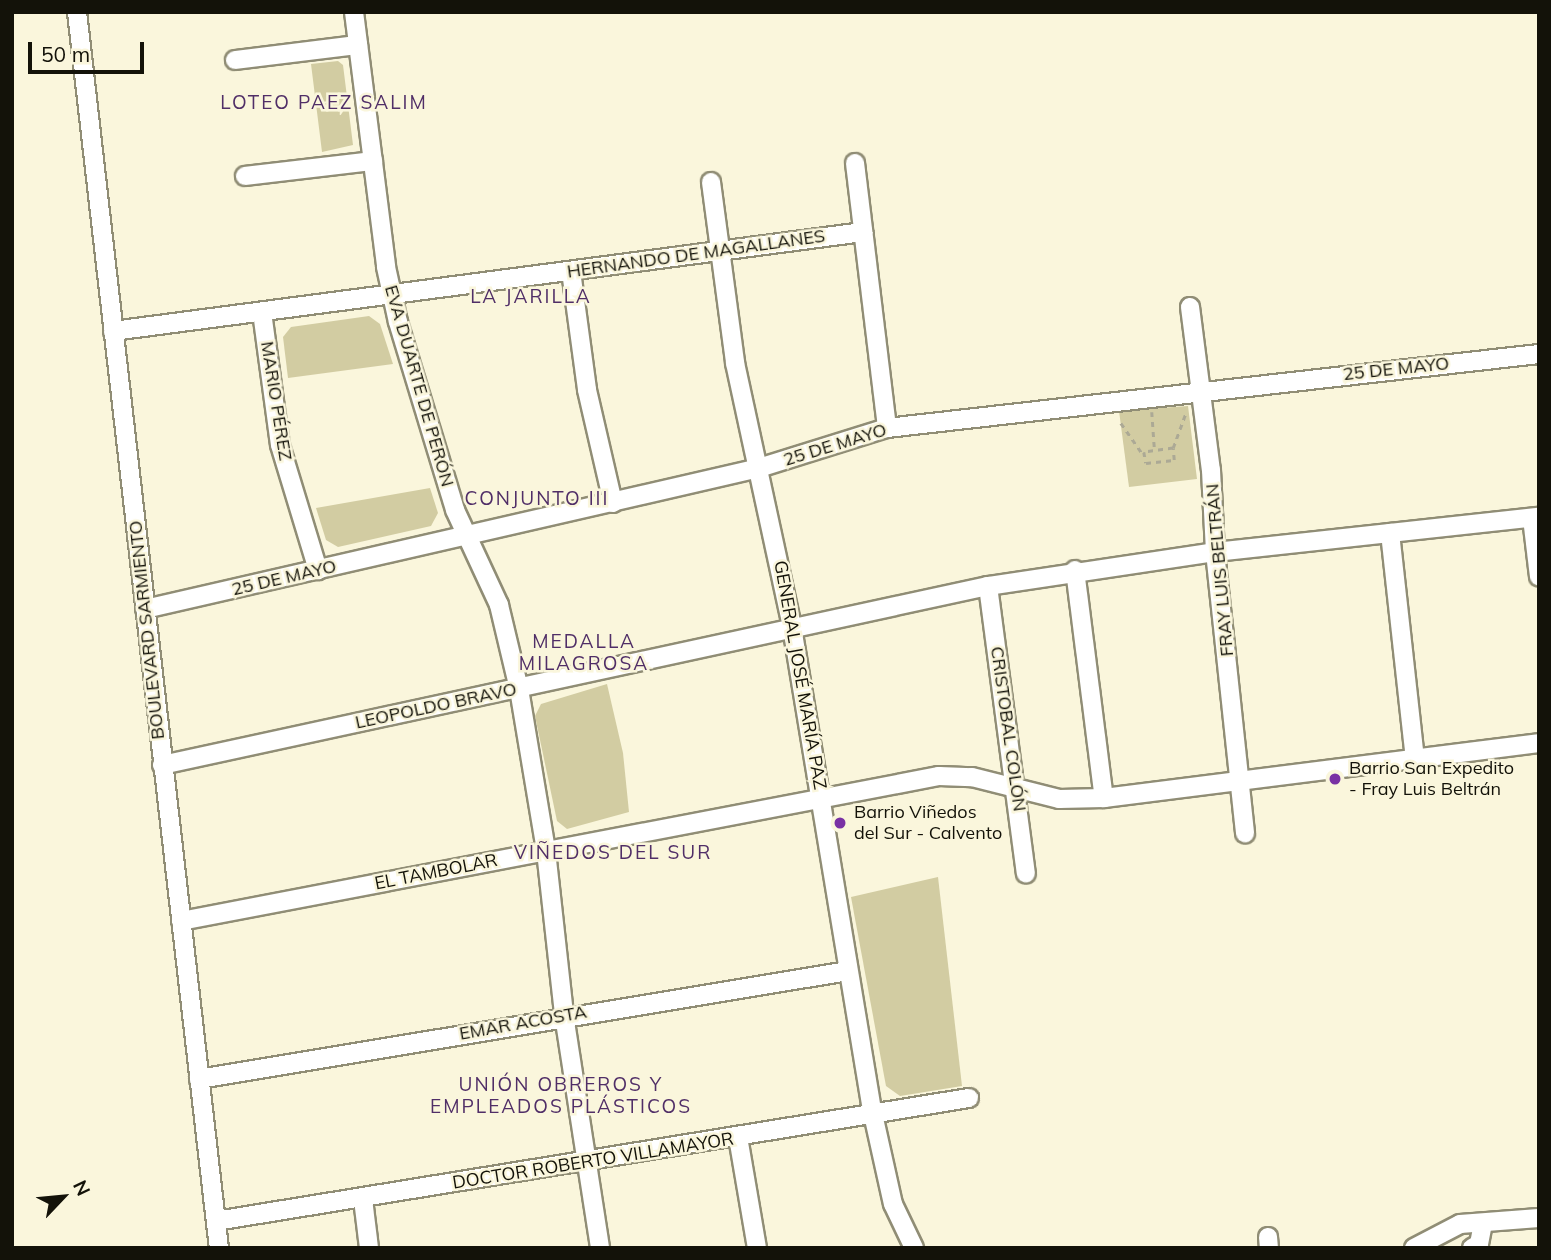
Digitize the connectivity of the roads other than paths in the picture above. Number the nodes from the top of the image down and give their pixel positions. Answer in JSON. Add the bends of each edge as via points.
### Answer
{"nodes":[{"id":1,"x":77,"y":12,"type":"edge"},
{"id":2,"x":354,"y":12,"type":"edge"},
{"id":3,"x":358,"y":45,"type":"junction"},
{"id":4,"x":235,"y":60,"type":"dead end"},
{"id":5,"x":373,"y":161,"type":"junction"},
{"id":6,"x":855,"y":163,"type":"dead end"},
{"id":7,"x":245,"y":176,"type":"dead end"},
{"id":8,"x":711,"y":183,"type":"dead end"},
{"id":9,"x":863,"y":232,"type":"junction"},
{"id":10,"x":720,"y":251,"type":"junction"},
{"id":11,"x":571,"y":271,"type":"junction"},
{"id":12,"x":392,"y":294,"type":"junction"},
{"id":13,"x":1190,"y":307,"type":"dead end"},
{"id":14,"x":262,"y":312,"type":"junction"},
{"id":15,"x":113,"y":331,"type":"junction"},
{"id":16,"x":1539,"y":354,"type":"edge"},
{"id":17,"x":1201,"y":389,"type":"junction"},
{"id":18,"x":887,"y":428,"type":"junction"},
{"id":19,"x":759,"y":468,"type":"junction"},
{"id":20,"x":613,"y":503,"type":"junction"},
{"id":21,"x":1535,"y":517,"type":"edge"},
{"id":22,"x":1390,"y":533,"type":"junction"},
{"id":23,"x":467,"y":536,"type":"junction"},
{"id":24,"x":1215,"y":552,"type":"junction"},
{"id":25,"x":318,"y":570,"type":"junction"},
{"id":26,"x":1075,"y":570,"type":"junction"},
{"id":27,"x":1539,"y":577,"type":"edge"},
{"id":28,"x":988,"y":586,"type":"junction"},
{"id":29,"x":145,"y":610,"type":"junction"},
{"id":30,"x":792,"y":627,"type":"junction"},
{"id":31,"x":519,"y":689,"type":"junction"},
{"id":32,"x":1539,"y":743,"type":"edge"},
{"id":33,"x":1415,"y":759,"type":"junction"},
{"id":34,"x":162,"y":765,"type":"junction"},
{"id":35,"x":1241,"y":782,"type":"junction"},
{"id":36,"x":1017,"y":788,"type":"junction"},
{"id":37,"x":1104,"y":798,"type":"junction"},
{"id":38,"x":823,"y":799,"type":"junction"},
{"id":39,"x":1245,"y":833,"type":"dead end"},
{"id":40,"x":546,"y":851,"type":"junction"},
{"id":41,"x":1026,"y":873,"type":"dead end"},
{"id":42,"x":181,"y":921,"type":"junction"},
{"id":43,"x":848,"y":971,"type":"junction"},
{"id":44,"x":564,"y":1015,"type":"junction"},
{"id":45,"x":199,"y":1079,"type":"junction"},
{"id":46,"x":969,"y":1098,"type":"dead end"},
{"id":47,"x":873,"y":1114,"type":"junction"},
{"id":48,"x":738,"y":1137,"type":"junction"},
{"id":49,"x":589,"y":1161,"type":"junction"},
{"id":50,"x":363,"y":1199,"type":"junction"},
{"id":51,"x":1539,"y":1218,"type":"edge"},
{"id":52,"x":215,"y":1221,"type":"junction"},
{"id":53,"x":1483,"y":1224,"type":"junction"},
{"id":54,"x":219,"y":1248,"type":"edge"},
{"id":55,"x":369,"y":1248,"type":"edge"},
{"id":56,"x":600,"y":1248,"type":"edge"},
{"id":57,"x":757,"y":1248,"type":"edge"},
{"id":58,"x":914,"y":1248,"type":"edge"},
{"id":59,"x":1414,"y":1248,"type":"edge"},
{"id":60,"x":1472,"y":1248,"type":"edge"}],
"edges":[{"from":1,"to":15,"type":"street","name":"BOULEVARD SARMIENTO"},
{"from":2,"to":3,"type":"street","name":"EVA DUARTE DE PERÓN"},
{"from":3,"to":4,"type":"street"},
{"from":3,"to":5,"type":"street","name":"EVA DUARTE DE PERÓN"},
{"from":5,"to":7,"type":"street"},
{"from":5,"to":12,"type":"street","name":"EVA DUARTE DE PERÓN"},
{"from":6,"to":9,"type":"street"},
{"from":8,"to":10,"type":"street","name":"GENERAL JOSÉ MARÍA PAZ"},
{"from":9,"to":10,"type":"street","name":"HERNANDO DE MAGALLANES"},
{"from":9,"to":18,"type":"street"},
{"from":10,"to":11,"type":"street","name":"HERNANDO DE MAGALLANES"},
{"from":10,"to":19,"type":"street","name":"GENERAL JOSÉ MARÍA PAZ","via":[[735,363]]},
{"from":11,"to":12,"type":"street","name":"HERNANDO DE MAGALLANES"},
{"from":11,"to":20,"type":"street","via":[[587,390]]},
{"from":12,"to":14,"type":"street","name":"HERNANDO DE MAGALLANES"},
{"from":12,"to":23,"type":"street","name":"EVA DUARTE DE PERÓN","via":[[455,510]]},
{"from":13,"to":17,"type":"street","name":"FRAY LUIS BELTRÁN"},
{"from":14,"to":15,"type":"street","name":"HERNANDO DE MAGALLANES"},
{"from":14,"to":25,"type":"street","name":"MARIO PÉREZ","via":[[279,445]]},
{"from":15,"to":29,"type":"street","name":"BOULEVARD SARMIENTO"},
{"from":16,"to":17,"type":"street","name":"25 DE MAYO"},
{"from":17,"to":18,"type":"street","name":"25 DE MAYO"},
{"from":17,"to":24,"type":"street","name":"FRAY LUIS BELTRÁN"},
{"from":18,"to":19,"type":"street","name":"25 DE MAYO"},
{"from":19,"to":20,"type":"street","name":"25 DE MAYO"},
{"from":19,"to":30,"type":"street","name":"GENERAL JOSÉ MARÍA PAZ"},
{"from":20,"to":23,"type":"street","name":"25 DE MAYO"},
{"from":21,"to":22,"type":"street","name":"LEOPOLDO BRAVO"},
{"from":21,"to":27,"type":"street"},
{"from":22,"to":24,"type":"street","name":"LEOPOLDO BRAVO"},
{"from":22,"to":33,"type":"street"},
{"from":23,"to":25,"type":"street","name":"25 DE MAYO"},
{"from":23,"to":31,"type":"street","name":"EVA DUARTE DE PERÓN","via":[[499,605]]},
{"from":24,"to":26,"type":"street","name":"LEOPOLDO BRAVO"},
{"from":24,"to":35,"type":"street","name":"FRAY LUIS BELTRÁN"},
{"from":25,"to":29,"type":"street","name":"25 DE MAYO"},
{"from":26,"to":28,"type":"street","name":"LEOPOLDO BRAVO"},
{"from":26,"to":37,"type":"street"},
{"from":28,"to":30,"type":"street","name":"LEOPOLDO BRAVO"},
{"from":28,"to":36,"type":"street","name":"CRISTOBAL COLÓN"},
{"from":29,"to":34,"type":"street","name":"BOULEVARD SARMIENTO"},
{"from":30,"to":31,"type":"street","name":"LEOPOLDO BRAVO"},
{"from":30,"to":38,"type":"street","name":"GENERAL JOSÉ MARÍA PAZ"},
{"from":31,"to":34,"type":"street","name":"LEOPOLDO BRAVO"},
{"from":31,"to":40,"type":"street","name":"EVA DUARTE DE PERÓN"},
{"from":32,"to":33,"type":"street","name":"EL TAMBOLAR"},
{"from":33,"to":35,"type":"street","name":"EL TAMBOLAR"},
{"from":34,"to":42,"type":"street","name":"BOULEVARD SARMIENTO"},
{"from":35,"to":37,"type":"street","name":"EL TAMBOLAR"},
{"from":35,"to":39,"type":"street","name":"FRAY LUIS BELTRÁN"},
{"from":36,"to":37,"type":"street","name":"EL TAMBOLAR","via":[[1059,799]]},
{"from":36,"to":38,"type":"street","name":"EL TAMBOLAR","via":[[972,777],[939,776]]},
{"from":36,"to":41,"type":"street","name":"CRISTOBAL COLÓN"},
{"from":38,"to":40,"type":"street","name":"EL TAMBOLAR"},
{"from":38,"to":43,"type":"street","name":"GENERAL JOSÉ MARÍA PAZ"},
{"from":40,"to":42,"type":"street","name":"EL TAMBOLAR"},
{"from":40,"to":44,"type":"street","name":"EVA DUARTE DE PERÓN"},
{"from":42,"to":45,"type":"street","name":"BOULEVARD SARMIENTO"},
{"from":43,"to":44,"type":"street","name":"EMAR ACOSTA"},
{"from":43,"to":47,"type":"street","name":"GENERAL JOSÉ MARÍA PAZ"},
{"from":44,"to":45,"type":"street","name":"EMAR ACOSTA"},
{"from":44,"to":49,"type":"street","name":"EVA DUARTE DE PERÓN"},
{"from":45,"to":52,"type":"street","name":"BOULEVARD SARMIENTO"},
{"from":46,"to":47,"type":"street","name":"DOCTOR ROBERTO VILLAMAYOR"},
{"from":47,"to":48,"type":"street","name":"DOCTOR ROBERTO VILLAMAYOR"},
{"from":47,"to":58,"type":"street","name":"GENERAL JOSÉ MARÍA PAZ","via":[[893,1204]]},
{"from":48,"to":49,"type":"street","name":"DOCTOR ROBERTO VILLAMAYOR"},
{"from":48,"to":57,"type":"street"},
{"from":49,"to":50,"type":"street","name":"DOCTOR ROBERTO VILLAMAYOR"},
{"from":49,"to":56,"type":"street","name":"EVA DUARTE DE PERÓN"},
{"from":50,"to":52,"type":"street","name":"DOCTOR ROBERTO VILLAMAYOR"},
{"from":50,"to":55,"type":"street"},
{"from":51,"to":53,"type":"street"},
{"from":52,"to":54,"type":"street","name":"BOULEVARD SARMIENTO"},
{"from":53,"to":59,"type":"street","via":[[1460,1224]]},
{"from":53,"to":60,"type":"street","via":[[1479,1244]]}]}
